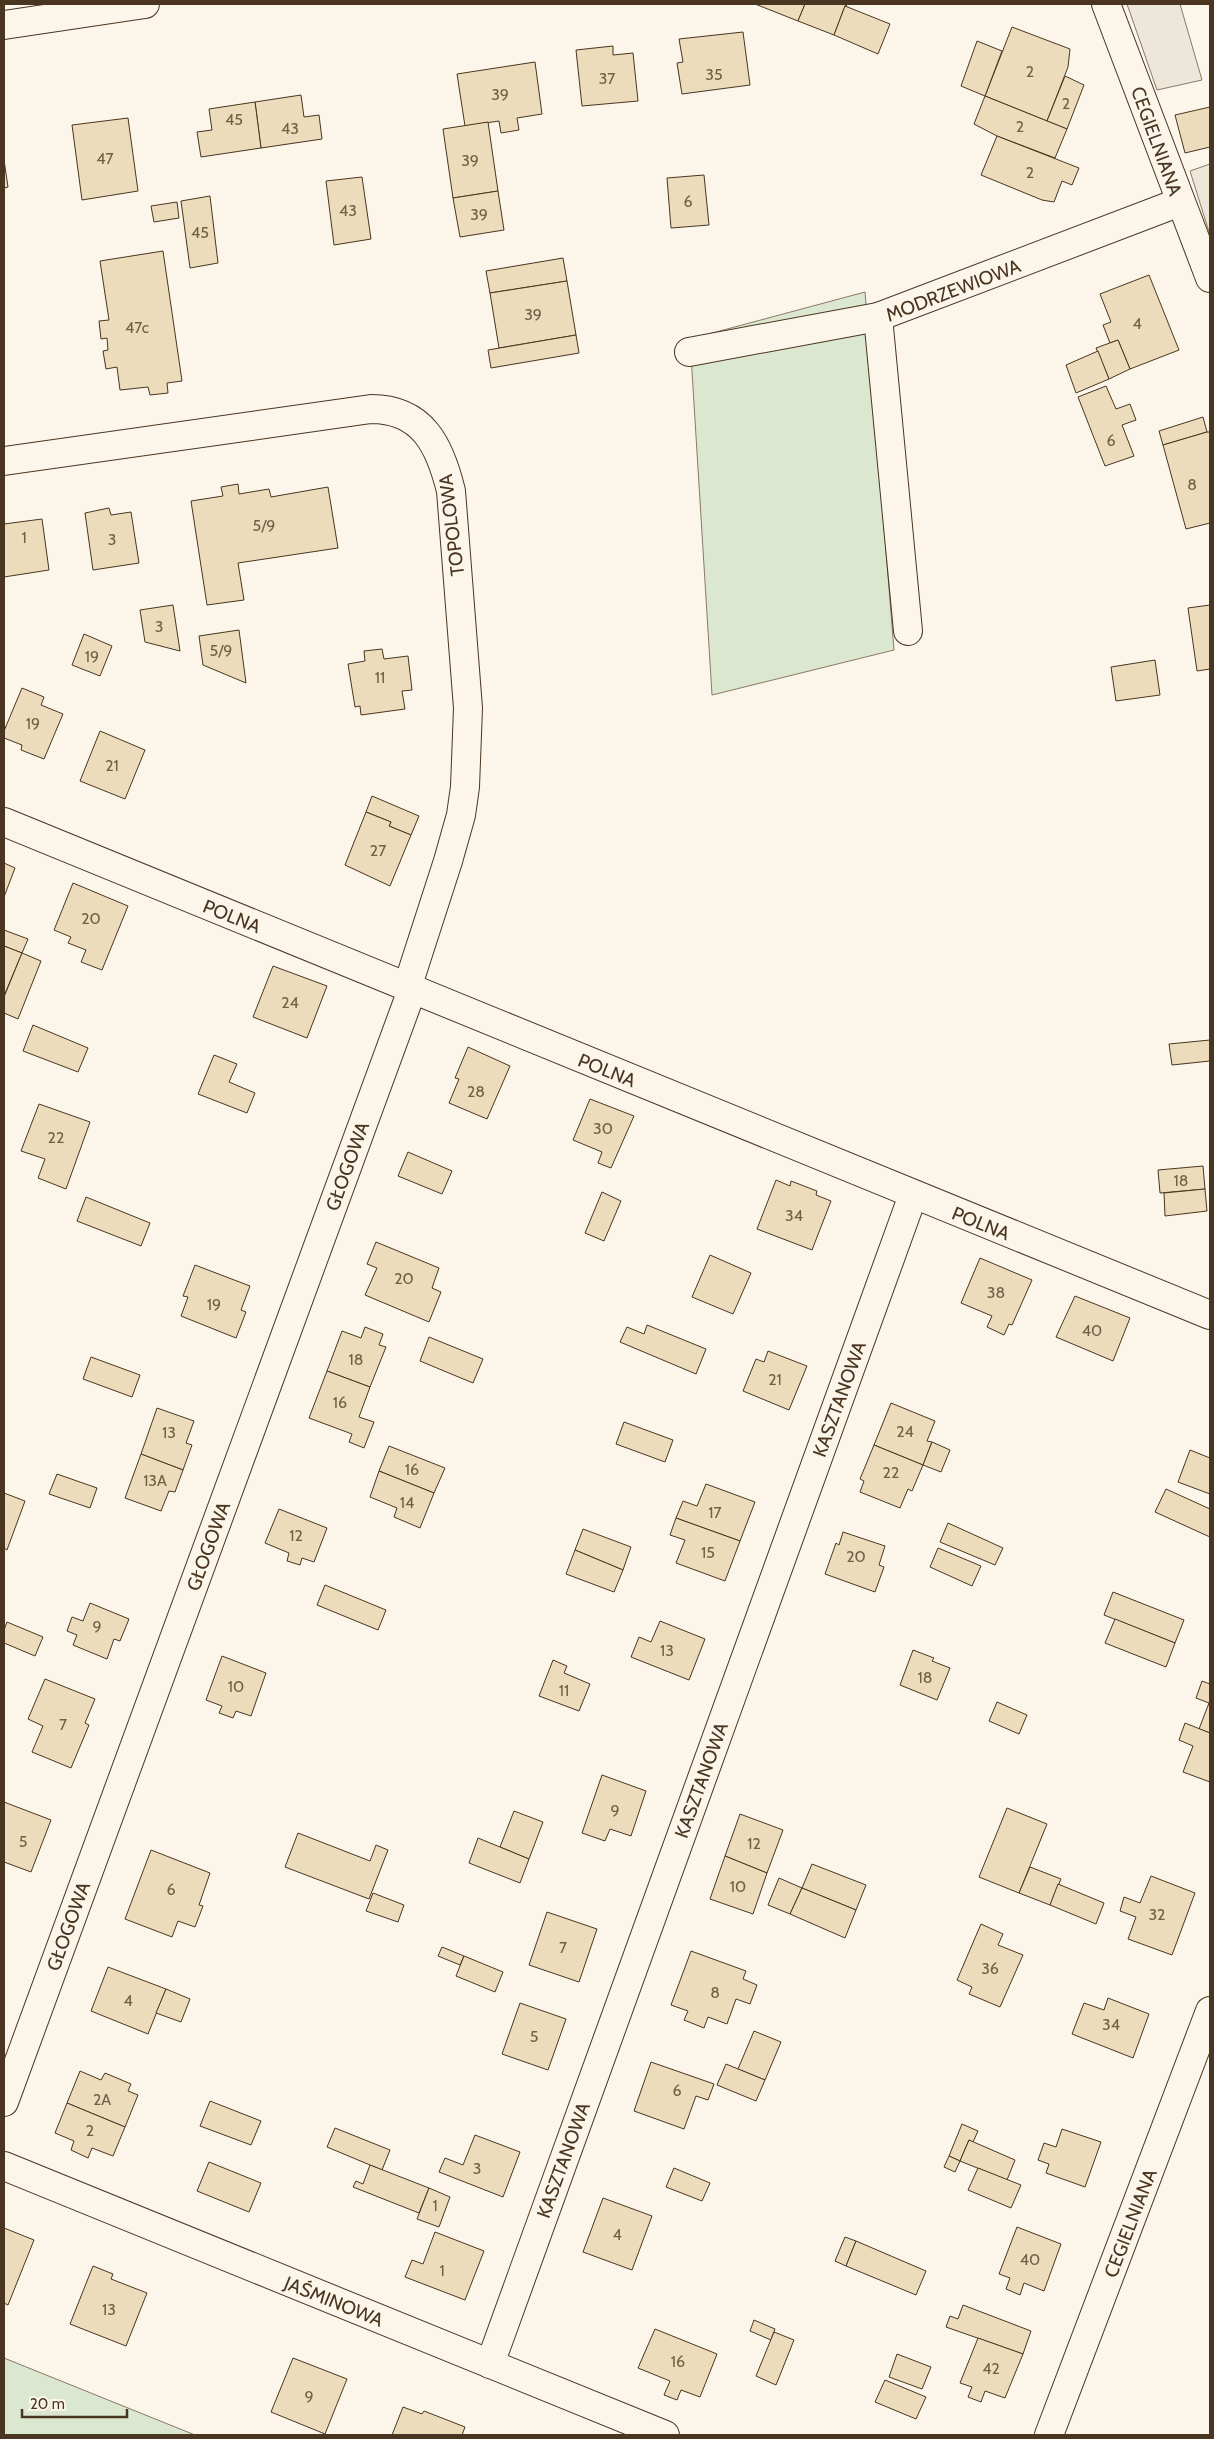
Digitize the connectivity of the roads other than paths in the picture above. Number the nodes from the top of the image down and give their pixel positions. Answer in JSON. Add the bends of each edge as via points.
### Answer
{"nodes":[{"id":1,"x":145,"y":4,"type":"edge"},
{"id":2,"x":1106,"y":4,"type":"edge"},
{"id":3,"x":4,"y":25,"type":"edge"},
{"id":4,"x":1180,"y":202,"type":"junction"},
{"id":5,"x":1210,"y":278,"type":"edge"},
{"id":6,"x":878,"y":317,"type":"junction"},
{"id":7,"x":689,"y":352,"type":"dead end"},
{"id":8,"x":4,"y":462,"type":"edge"},
{"id":9,"x":908,"y":631,"type":"dead end"},
{"id":10,"x":4,"y":822,"type":"edge"},
{"id":11,"x":410,"y":989,"type":"junction"},
{"id":12,"x":913,"y":1195,"type":"junction"},
{"id":13,"x":1210,"y":1315,"type":"edge"},
{"id":14,"x":1210,"y":2011,"type":"edge"},
{"id":15,"x":4,"y":2102,"type":"edge"},
{"id":16,"x":4,"y":2166,"type":"edge"},
{"id":17,"x":490,"y":2364,"type":"junction"},
{"id":18,"x":665,"y":2435,"type":"edge"},
{"id":19,"x":1049,"y":2435,"type":"edge"}],
"edges":[{"from":1,"to":3,"type":"street"},
{"from":2,"to":4,"type":"street","name":"CEGIELNIANA"},
{"from":4,"to":5,"type":"street","name":"CEGIELNIANA"},
{"from":4,"to":6,"type":"street","name":"MODRZEWIOWA"},
{"from":6,"to":7,"type":"street"},
{"from":6,"to":9,"type":"street","name":"MODRZEWIOWA"},
{"from":8,"to":11,"type":"street","name":"TOPOLOWA","via":[[371,409],[394,411],[416,421],[427,432],[443,460],[451,490],[468,731],[461,815]]},
{"from":10,"to":11,"type":"street","name":"POLNA"},
{"from":11,"to":12,"type":"street","name":"POLNA"},
{"from":11,"to":15,"type":"street","name":"GŁOGOWA"},
{"from":12,"to":13,"type":"street","name":"POLNA"},
{"from":12,"to":17,"type":"street","name":"KASZTANOWA"},
{"from":14,"to":19,"type":"street","name":"CEGIELNIANA"},
{"from":16,"to":17,"type":"street","name":"JAŚMINOWA"},
{"from":17,"to":18,"type":"street","name":"JAŚMINOWA"}]}
